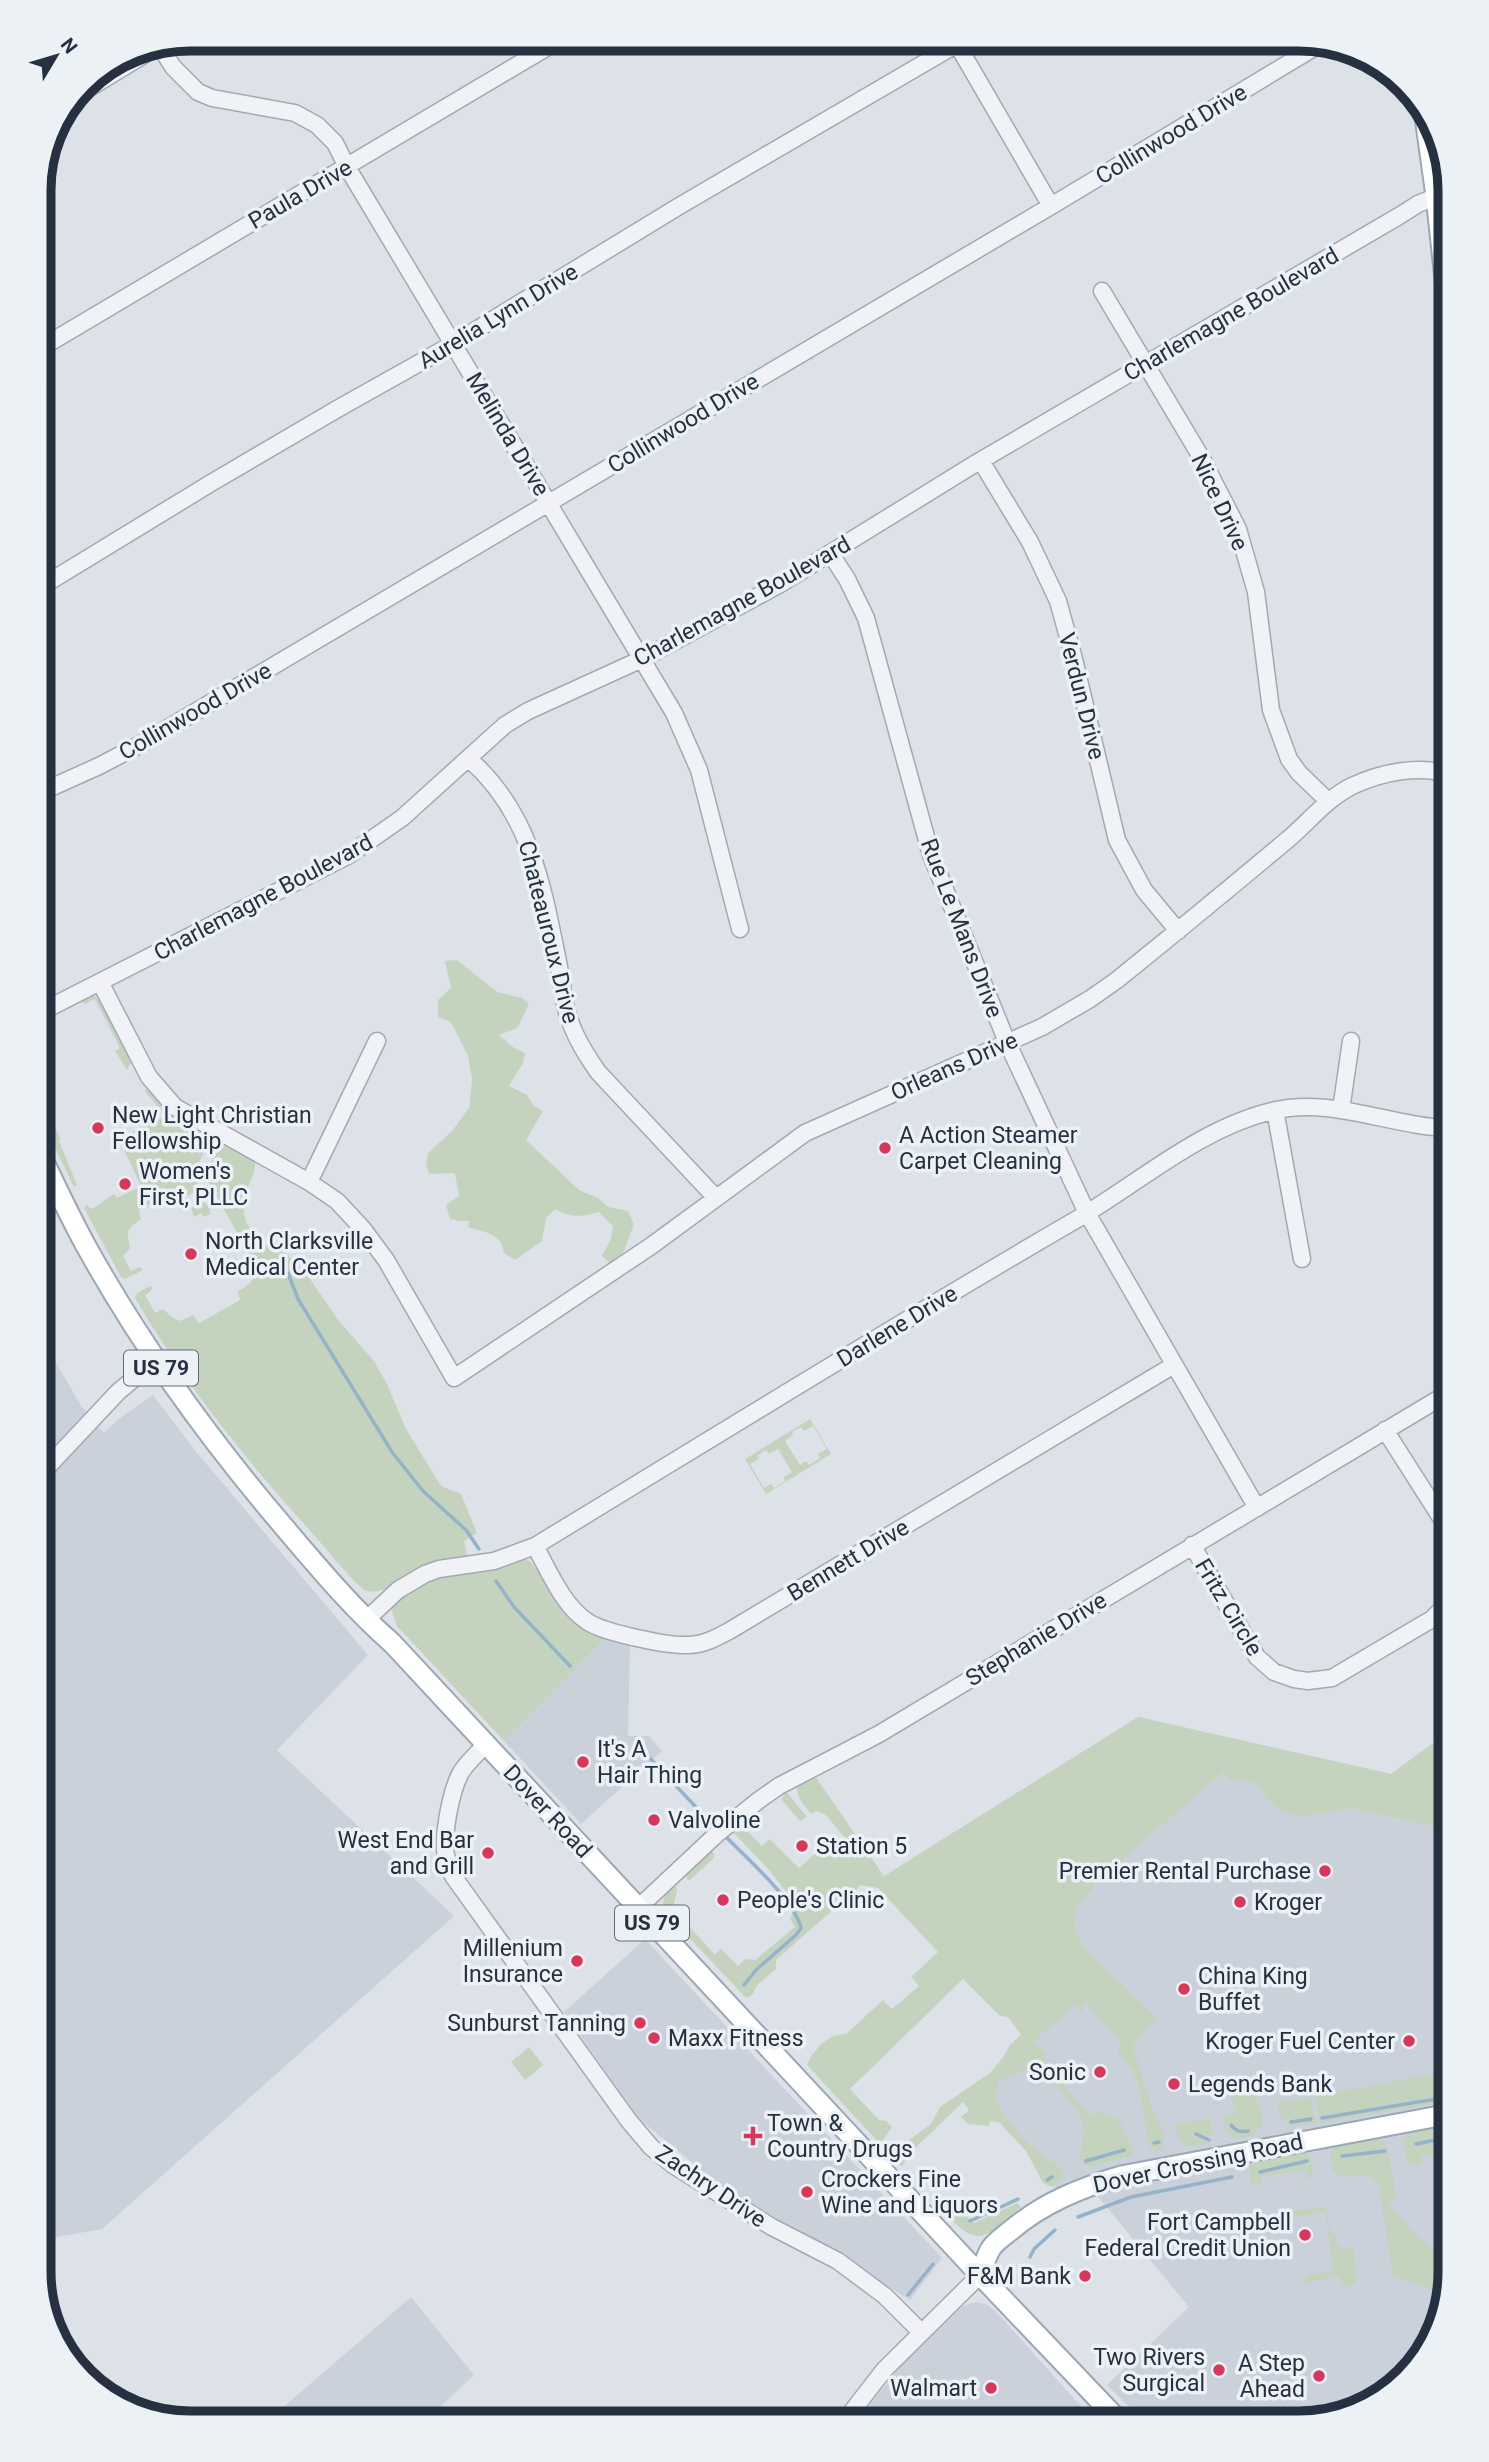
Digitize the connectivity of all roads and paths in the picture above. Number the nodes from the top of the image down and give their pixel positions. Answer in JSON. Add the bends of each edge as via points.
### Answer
{"nodes":[{"id":1,"x":540,"y":51,"type":"edge"},
{"id":2,"x":938,"y":51,"type":"edge"},
{"id":3,"x":961,"y":51,"type":"edge"},
{"id":4,"x":1309,"y":51,"type":"edge"},
{"id":5,"x":165,"y":53,"type":"edge"},
{"id":6,"x":347,"y":167,"type":"junction"},
{"id":7,"x":1438,"y":196,"type":"edge"},
{"id":8,"x":1051,"y":206,"type":"junction"},
{"id":9,"x":1102,"y":291,"type":"dead end"},
{"id":10,"x":51,"y":342,"type":"edge"},
{"id":11,"x":453,"y":344,"type":"junction"},
{"id":12,"x":1145,"y":365,"type":"junction"},
{"id":13,"x":981,"y":461,"type":"junction"},
{"id":14,"x":549,"y":502,"type":"junction"},
{"id":15,"x":830,"y":553,"type":"junction"},
{"id":16,"x":51,"y":581,"type":"edge"},
{"id":17,"x":642,"y":659,"type":"junction"},
{"id":18,"x":469,"y":759,"type":"junction"},
{"id":19,"x":1438,"y":773,"type":"edge"},
{"id":20,"x":51,"y":788,"type":"edge"},
{"id":21,"x":1328,"y":801,"type":"junction"},
{"id":22,"x":740,"y":929,"type":"dead end"},
{"id":23,"x":1178,"y":931,"type":"junction"},
{"id":24,"x":100,"y":982,"type":"junction"},
{"id":25,"x":51,"y":1007,"type":"edge"},
{"id":26,"x":377,"y":1041,"type":"dead end"},
{"id":27,"x":1352,"y":1041,"type":"dead end"},
{"id":28,"x":1007,"y":1042,"type":"junction"},
{"id":29,"x":1275,"y":1110,"type":"junction"},
{"id":30,"x":1341,"y":1110,"type":"junction"},
{"id":31,"x":1438,"y":1126,"type":"edge"},
{"id":32,"x":51,"y":1175,"type":"edge"},
{"id":33,"x":309,"y":1182,"type":"junction"},
{"id":34,"x":716,"y":1198,"type":"junction"},
{"id":35,"x":1087,"y":1213,"type":"junction"},
{"id":36,"x":1302,"y":1259,"type":"dead end"},
{"id":37,"x":156,"y":1360,"type":"junction"},
{"id":38,"x":1174,"y":1365,"type":"junction"},
{"id":39,"x":1438,"y":1399,"type":"edge"},
{"id":40,"x":1385,"y":1430,"type":"junction"},
{"id":41,"x":51,"y":1463,"type":"edge"},
{"id":42,"x":1256,"y":1508,"type":"junction"},
{"id":43,"x":1438,"y":1512,"type":"edge"},
{"id":44,"x":1192,"y":1545,"type":"junction"},
{"id":45,"x":536,"y":1546,"type":"junction"},
{"id":46,"x":1438,"y":1613,"type":"edge"},
{"id":47,"x":366,"y":1620,"type":"junction"},
{"id":48,"x":485,"y":1744,"type":"junction"},
{"id":49,"x":638,"y":1908,"type":"junction"},
{"id":50,"x":1438,"y":2116,"type":"edge"},
{"id":51,"x":980,"y":2275,"type":"junction"},
{"id":52,"x":921,"y":2332,"type":"junction"},
{"id":53,"x":853,"y":2411,"type":"edge"},
{"id":54,"x":1110,"y":2411,"type":"edge"}],
"edges":[{"from":1,"to":6,"type":"street","name":"Paula Drive"},
{"from":2,"to":11,"type":"street","name":"Aurelia Lynn Drive"},
{"from":3,"to":8,"type":"street"},
{"from":4,"to":8,"type":"street","name":"Collinwood Drive"},
{"from":5,"to":6,"type":"street","name":"Melinda Drive","via":[[198,92],[295,113],[317,125],[335,143]]},
{"from":6,"to":10,"type":"street","name":"Paula Drive"},
{"from":6,"to":11,"type":"street","name":"Melinda Drive"},
{"from":7,"to":12,"type":"street","name":"Charlemagne Boulevard"},
{"from":8,"to":14,"type":"street","name":"Collinwood Drive"},
{"from":9,"to":12,"type":"street","name":"Nice Drive"},
{"from":11,"to":14,"type":"street","name":"Melinda Drive"},
{"from":11,"to":16,"type":"street","name":"Aurelia Lynn Drive","via":[[317,420]]},
{"from":12,"to":13,"type":"street","name":"Charlemagne Boulevard"},
{"from":12,"to":21,"type":"street","name":"Nice Drive","via":[[1238,529],[1256,592],[1271,710],[1289,759]]},
{"from":13,"to":15,"type":"street","name":"Charlemagne Boulevard"},
{"from":13,"to":23,"type":"street","name":"Verdun Drive","via":[[1030,542],[1058,601],[1117,840],[1144,890]]},
{"from":14,"to":17,"type":"street","name":"Melinda Drive"},
{"from":14,"to":20,"type":"street","name":"Collinwood Drive","via":[[141,744]]},
{"from":15,"to":17,"type":"street","name":"Charlemagne Boulevard"},
{"from":15,"to":28,"type":"street","name":"Rue Le Mans Drive","via":[[866,618],[931,855]]},
{"from":17,"to":18,"type":"street","name":"Charlemagne Boulevard","via":[[528,711],[505,725]]},
{"from":17,"to":22,"type":"street","name":"Melinda Drive","via":[[674,713],[699,770]]},
{"from":18,"to":24,"type":"street","name":"Charlemagne Boulevard","via":[[402,818],[349,855]]},
{"from":18,"to":34,"type":"street","name":"Chateauroux Drive","via":[[507,802],[535,858],[570,1024],[583,1051]]},
{"from":19,"to":21,"type":"street","name":"Orleans Drive","via":[[1410,770],[1376,776]]},
{"from":21,"to":23,"type":"street","name":"Orleans Drive"},
{"from":23,"to":28,"type":"street","name":"Orleans Drive","via":[[1090,999]]},
{"from":24,"to":25,"type":"street","name":"Charlemagne Boulevard"},
{"from":24,"to":33,"type":"street","via":[[164,1097]]},
{"from":26,"to":33,"type":"street"},
{"from":27,"to":30,"type":"street"},
{"from":28,"to":34,"type":"street","name":"Orleans Drive","via":[[805,1133]]},
{"from":28,"to":35,"type":"street","name":"Rue Le Mans Drive"},
{"from":29,"to":30,"type":"street","name":"Darlene Drive"},
{"from":29,"to":35,"type":"street","name":"Darlene Drive","via":[[1212,1134]]},
{"from":29,"to":36,"type":"street"},
{"from":30,"to":31,"type":"street","name":"Darlene Drive"},
{"from":32,"to":37,"type":"main road","name":"Dover Road","number":"US 79","via":[[85,1244]]},
{"from":33,"to":34,"type":"street","name":"Orleans Drive","via":[[337,1201],[386,1260],[454,1378]]},
{"from":35,"to":38,"type":"street","name":"Rue Le Mans Drive"},
{"from":35,"to":45,"type":"street","name":"Darlene Drive"},
{"from":37,"to":41,"type":"street","via":[[118,1392]]},
{"from":37,"to":47,"type":"main road","name":"Dover Road","number":"US 79","via":[[247,1485]]},
{"from":38,"to":42,"type":"street","name":"Rue Le Mans Drive"},
{"from":38,"to":45,"type":"street","name":"Bennett Drive","via":[[723,1635],[696,1644],[685,1646],[614,1632],[587,1622],[568,1601]]},
{"from":39,"to":40,"type":"street","name":"Stephanie Drive"},
{"from":40,"to":42,"type":"street","name":"Stephanie Drive"},
{"from":40,"to":43,"type":"street"},
{"from":42,"to":44,"type":"street","name":"Stephanie Drive"},
{"from":44,"to":46,"type":"street","name":"Fritz Circle","via":[[1257,1657],[1274,1672],[1294,1679],[1332,1678]]},
{"from":44,"to":49,"type":"street","name":"Stephanie Drive","via":[[878,1734],[758,1800]]},
{"from":45,"to":47,"type":"street","name":"Darlene Drive","via":[[494,1561],[425,1574],[398,1590]]},
{"from":47,"to":48,"type":"main road","name":"Dover Road","number":"US 79"},
{"from":48,"to":49,"type":"main road","name":"Dover Road","number":"US 79"},
{"from":48,"to":52,"type":"street","name":"Zachry Drive","via":[[459,1776],[454,1791],[445,1853],[453,1876],[622,2111],[651,2147],[673,2165],[772,2227],[838,2261],[885,2296]]},
{"from":49,"to":51,"type":"main road","name":"Dover Road","number":"US 79"},
{"from":50,"to":51,"type":"main road","name":"Dover Crossing Road","via":[[1121,2176],[1080,2188],[1047,2204],[999,2240]]},
{"from":51,"to":52,"type":"street"},
{"from":51,"to":54,"type":"main road","name":"Dover Road","number":"US 79"},
{"from":52,"to":53,"type":"street"}]}
